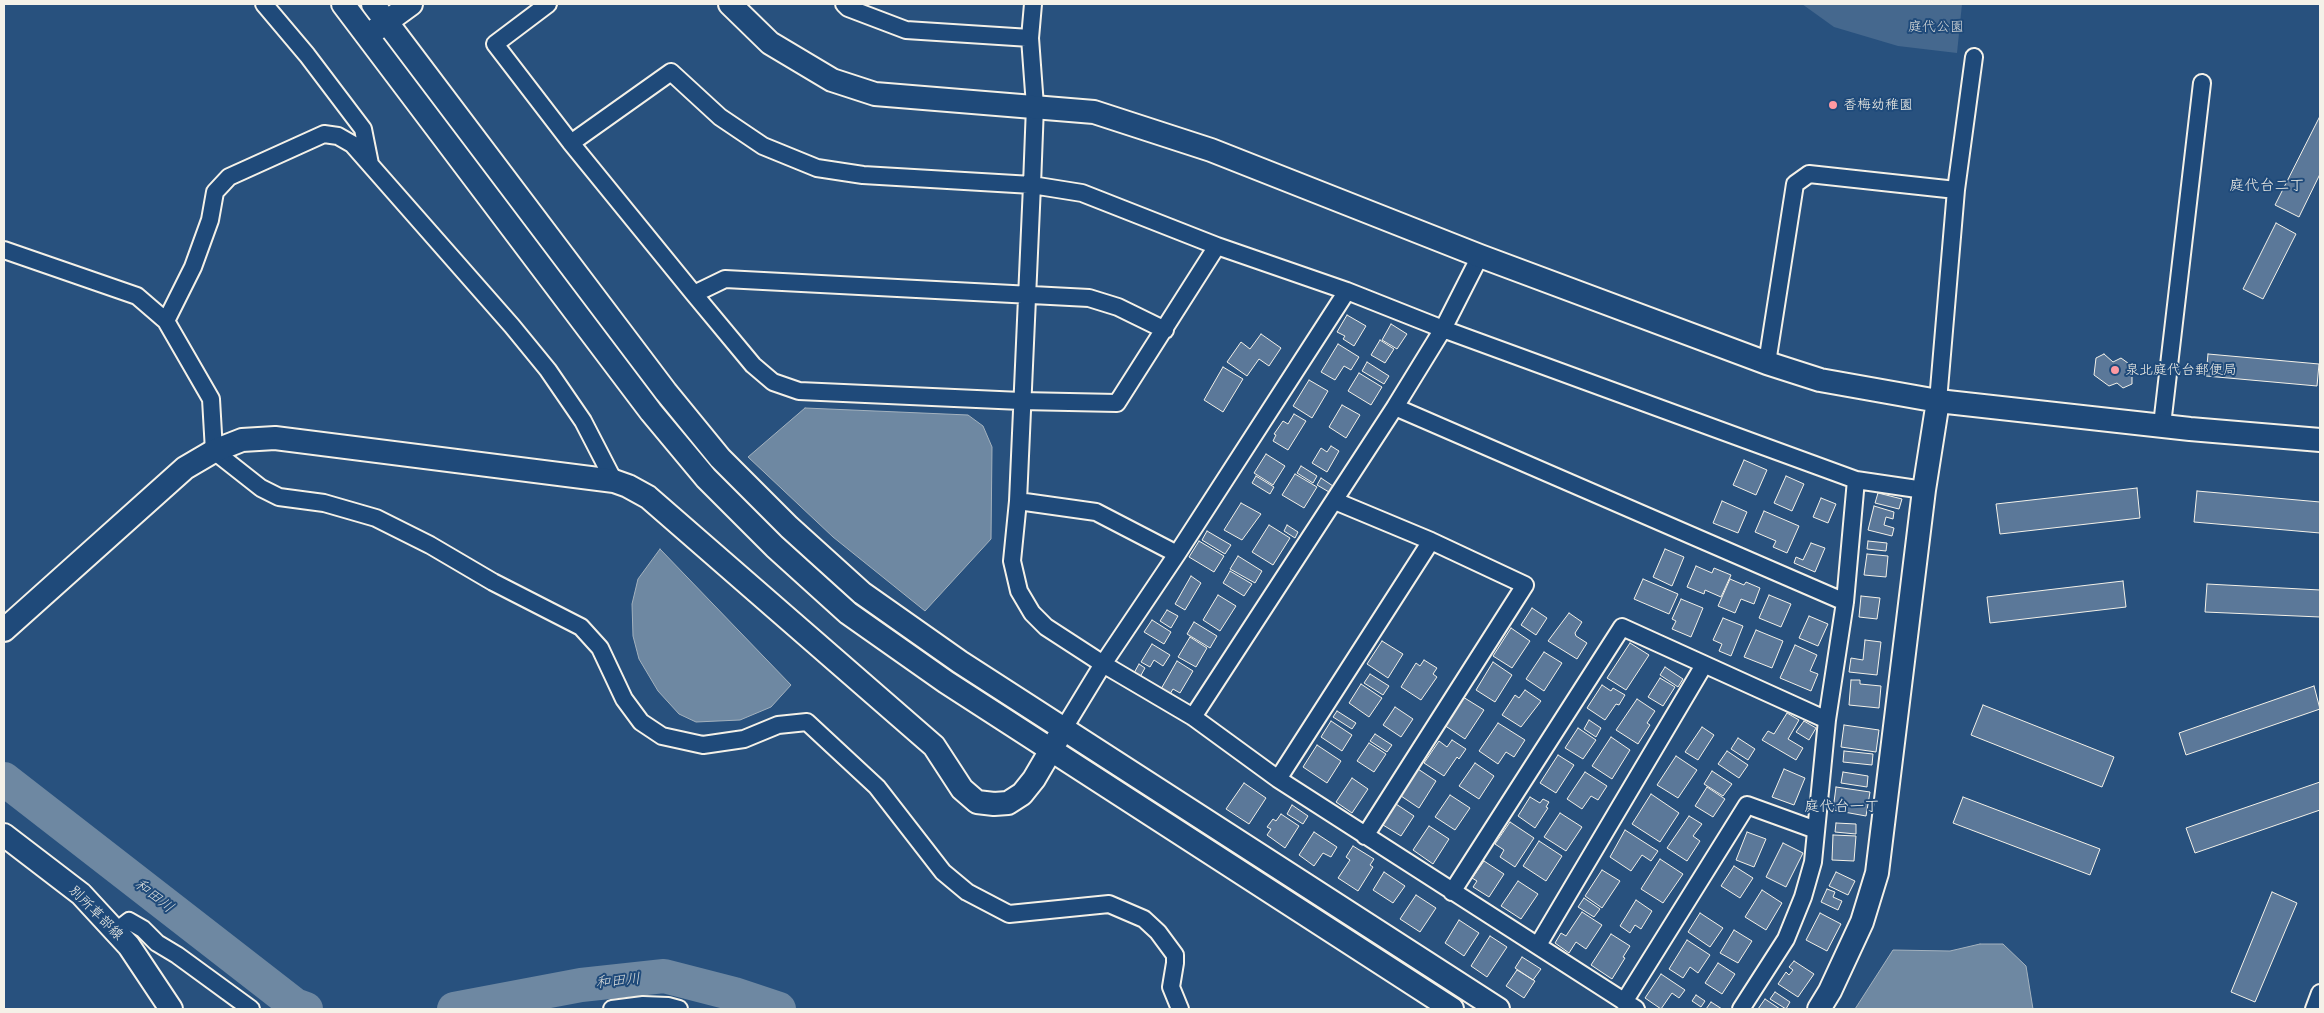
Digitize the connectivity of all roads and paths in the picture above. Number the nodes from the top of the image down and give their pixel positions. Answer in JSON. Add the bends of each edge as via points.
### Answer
{"nodes":[{"id":1,"x":264,"y":4,"type":"edge"},
{"id":2,"x":342,"y":4,"type":"edge"},
{"id":3,"x":373,"y":4,"type":"edge"},
{"id":4,"x":411,"y":4,"type":"edge"},
{"id":5,"x":548,"y":4,"type":"edge"},
{"id":6,"x":730,"y":4,"type":"edge"},
{"id":7,"x":844,"y":4,"type":"edge"},
{"id":8,"x":1033,"y":4,"type":"edge"},
{"id":9,"x":386,"y":22,"type":"junction"},
{"id":10,"x":367,"y":36,"type":"junction"},
{"id":11,"x":1030,"y":38,"type":"junction"},
{"id":12,"x":1974,"y":57,"type":"dead end"},
{"id":13,"x":2202,"y":84,"type":"dead end"},
{"id":14,"x":1035,"y":106,"type":"junction"},
{"id":15,"x":571,"y":143,"type":"junction"},
{"id":16,"x":370,"y":166,"type":"junction"},
{"id":17,"x":1032,"y":185,"type":"junction"},
{"id":18,"x":1956,"y":190,"type":"junction"},
{"id":19,"x":1217,"y":246,"type":"junction"},
{"id":20,"x":4,"y":250,"type":"edge"},
{"id":21,"x":1480,"y":256,"type":"junction"},
{"id":22,"x":1346,"y":291,"type":"junction"},
{"id":23,"x":694,"y":294,"type":"junction"},
{"id":24,"x":1027,"y":294,"type":"junction"},
{"id":25,"x":166,"y":321,"type":"junction"},
{"id":26,"x":1443,"y":329,"type":"junction"},
{"id":27,"x":1165,"y":330,"type":"junction"},
{"id":28,"x":1767,"y":363,"type":"junction"},
{"id":29,"x":1022,"y":401,"type":"junction"},
{"id":30,"x":1938,"y":401,"type":"junction"},
{"id":31,"x":1395,"y":407,"type":"junction"},
{"id":32,"x":2162,"y":425,"type":"junction"},
{"id":33,"x":2320,"y":440,"type":"edge"},
{"id":34,"x":214,"y":451,"type":"junction"},
{"id":35,"x":1856,"y":480,"type":"junction"},
{"id":36,"x":614,"y":481,"type":"junction"},
{"id":37,"x":1924,"y":490,"type":"junction"},
{"id":38,"x":1018,"y":501,"type":"junction"},
{"id":39,"x":1335,"y":501,"type":"junction"},
{"id":40,"x":1431,"y":541,"type":"junction"},
{"id":41,"x":1177,"y":554,"type":"junction"},
{"id":42,"x":1844,"y":602,"type":"junction"},
{"id":43,"x":4,"y":630,"type":"edge"},
{"id":44,"x":1103,"y":664,"type":"junction"},
{"id":45,"x":1704,"y":665,"type":"junction"},
{"id":46,"x":1193,"y":718,"type":"junction"},
{"id":47,"x":1827,"y":720,"type":"junction"},
{"id":48,"x":1064,"y":728,"type":"junction"},
{"id":49,"x":1051,"y":750,"type":"junction"},
{"id":50,"x":1278,"y":779,"type":"junction"},
{"id":51,"x":1816,"y":830,"type":"junction"},
{"id":52,"x":4,"y":835,"type":"edge"},
{"id":53,"x":1365,"y":836,"type":"junction"},
{"id":54,"x":1452,"y":892,"type":"junction"},
{"id":55,"x":115,"y":932,"type":"junction"},
{"id":56,"x":1538,"y":945,"type":"junction"},
{"id":57,"x":2320,"y":993,"type":"edge"},
{"id":58,"x":1630,"y":1006,"type":"edge"},
{"id":59,"x":171,"y":1009,"type":"edge"},
{"id":60,"x":251,"y":1009,"type":"edge"},
{"id":61,"x":612,"y":1009,"type":"edge"},
{"id":62,"x":679,"y":1009,"type":"edge"},
{"id":63,"x":1180,"y":1009,"type":"edge"},
{"id":64,"x":1452,"y":1009,"type":"edge"},
{"id":65,"x":1498,"y":1009,"type":"edge"},
{"id":66,"x":1741,"y":1009,"type":"edge"},
{"id":67,"x":1819,"y":1009,"type":"edge"},
{"id":68,"x":2314,"y":1009,"type":"edge"}],
"edges":[{"from":1,"to":16,"type":"street","via":[[363,129]]},
{"from":2,"to":10,"type":"street"},
{"from":3,"to":9,"type":"street"},
{"from":4,"to":9,"type":"street"},
{"from":5,"to":15,"type":"street","via":[[495,44]]},
{"from":6,"to":14,"type":"street","via":[[770,43],[832,80],[875,94]]},
{"from":7,"to":11,"type":"street","via":[[906,30]]},
{"from":8,"to":11,"type":"street"},
{"from":9,"to":10,"type":"street"},
{"from":9,"to":48,"type":"street","via":[[666,392],[720,458],[862,593],[960,662]]},
{"from":10,"to":49,"type":"street","via":[[651,412],[706,478],[848,613]]},
{"from":11,"to":14,"type":"street"},
{"from":12,"to":18,"type":"street"},
{"from":13,"to":32,"type":"street"},
{"from":14,"to":17,"type":"street"},
{"from":14,"to":21,"type":"street","via":[[1094,112],[1211,150]]},
{"from":15,"to":17,"type":"street","via":[[671,72],[720,118],[763,146],[817,168],[863,175]]},
{"from":15,"to":23,"type":"street"},
{"from":16,"to":25,"type":"street","via":[[352,144],[338,136],[324,134],[229,177],[215,192],[210,220],[193,267]]},
{"from":16,"to":36,"type":"street","via":[[548,370],[583,421]]},
{"from":17,"to":19,"type":"street","via":[[1082,193]]},
{"from":17,"to":24,"type":"street"},
{"from":18,"to":28,"type":"street","via":[[1810,174],[1795,184]]},
{"from":18,"to":30,"type":"street"},
{"from":19,"to":22,"type":"street"},
{"from":19,"to":27,"type":"street"},
{"from":20,"to":25,"type":"street","via":[[137,296]]},
{"from":21,"to":26,"type":"street"},
{"from":21,"to":28,"type":"street"},
{"from":22,"to":26,"type":"street"},
{"from":22,"to":41,"type":"street"},
{"from":23,"to":24,"type":"street","via":[[725,279]]},
{"from":23,"to":29,"type":"street","via":[[753,365],[773,382],[799,391]]},
{"from":24,"to":27,"type":"street","via":[[1088,298],[1118,306]]},
{"from":24,"to":29,"type":"street"},
{"from":25,"to":34,"type":"street","via":[[211,399]]},
{"from":26,"to":31,"type":"street"},
{"from":26,"to":35,"type":"street"},
{"from":27,"to":29,"type":"street","via":[[1117,403]]},
{"from":28,"to":30,"type":"street","via":[[1820,380]]},
{"from":29,"to":38,"type":"street"},
{"from":30,"to":32,"type":"street"},
{"from":30,"to":37,"type":"street"},
{"from":31,"to":39,"type":"street"},
{"from":31,"to":42,"type":"street"},
{"from":32,"to":33,"type":"street"},
{"from":34,"to":36,"type":"street","via":[[242,440],[276,438]]},
{"from":34,"to":43,"type":"street","via":[[185,468]]},
{"from":34,"to":63,"type":"street","via":[[261,488],[279,497],[324,503],[376,518],[581,627],[600,648],[624,699],[641,722],[662,736],[703,745],[744,739],[778,725],[807,722],[877,787],[943,872],[968,892],[1009,914],[1110,904],[1144,919],[1174,954],[1171,987]]},
{"from":35,"to":37,"type":"street"},
{"from":35,"to":42,"type":"street"},
{"from":36,"to":49,"type":"street","via":[[648,497],[934,746],[962,789],[977,802],[1008,803],[1022,794]]},
{"from":37,"to":67,"type":"street","via":[[1878,873],[1862,922]]},
{"from":38,"to":41,"type":"street","via":[[1096,512]]},
{"from":38,"to":44,"type":"street","via":[[1012,561],[1019,591],[1032,613],[1046,627]]},
{"from":39,"to":40,"type":"street"},
{"from":39,"to":46,"type":"street"},
{"from":40,"to":50,"type":"street"},
{"from":40,"to":53,"type":"street","via":[[1525,585]]},
{"from":41,"to":44,"type":"street"},
{"from":42,"to":47,"type":"street"},
{"from":44,"to":46,"type":"street"},
{"from":44,"to":48,"type":"street"},
{"from":45,"to":47,"type":"street"},
{"from":45,"to":54,"type":"street","via":[[1622,627]]},
{"from":45,"to":56,"type":"street"},
{"from":46,"to":50,"type":"street"},
{"from":47,"to":51,"type":"street"},
{"from":48,"to":49,"type":"street"},
{"from":48,"to":65,"type":"street"},
{"from":49,"to":64,"type":"street"},
{"from":50,"to":53,"type":"street"},
{"from":51,"to":58,"type":"street","via":[[1746,804]]},
{"from":51,"to":66,"type":"street","via":[[1813,862],[1786,939]]},
{"from":52,"to":55,"type":"street","name":"別所草部線","via":[[81,894]]},
{"from":53,"to":54,"type":"street"},
{"from":54,"to":56,"type":"street"},
{"from":55,"to":59,"type":"street","name":"別所草部線","via":[[129,946]]},
{"from":55,"to":60,"type":"street","via":[[129,921]]},
{"from":56,"to":58,"type":"street"},
{"from":57,"to":68,"type":"street"},
{"from":61,"to":62,"type":"street","via":[[643,1005]]}]}
